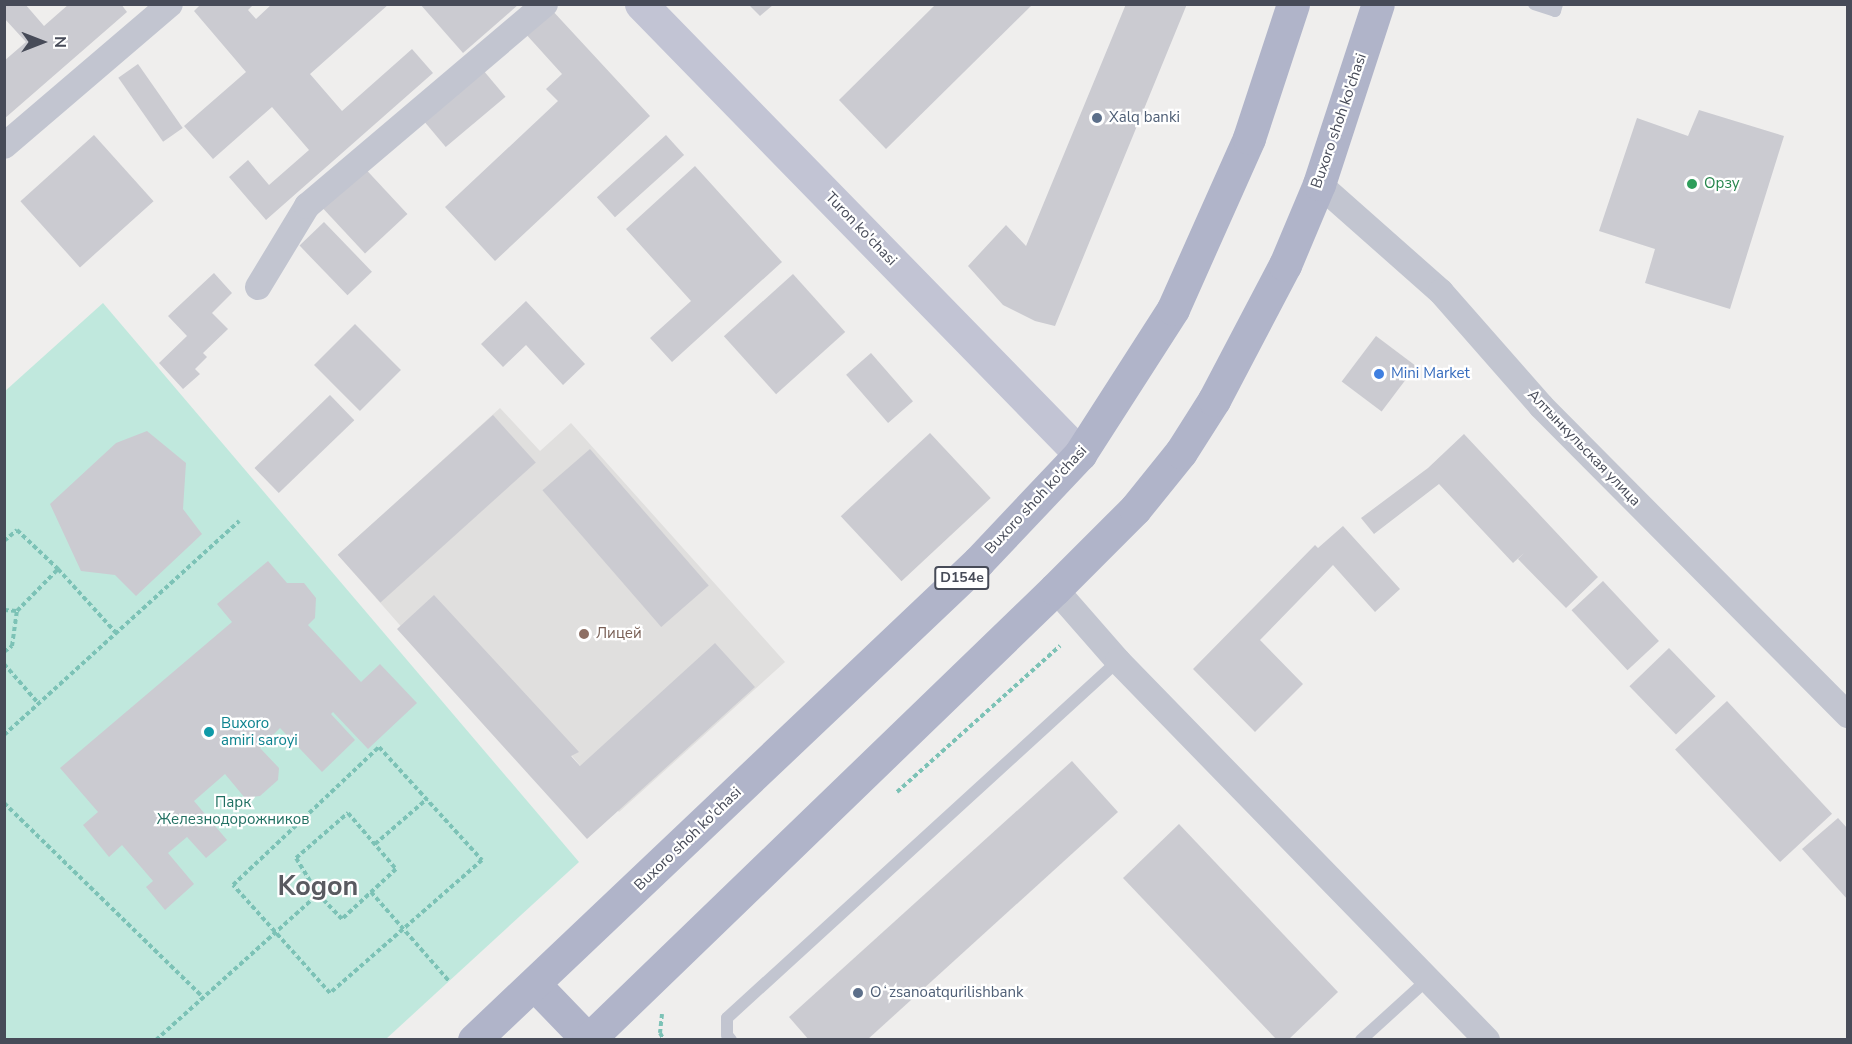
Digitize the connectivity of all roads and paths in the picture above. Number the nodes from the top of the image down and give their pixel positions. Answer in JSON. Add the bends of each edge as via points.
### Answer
{"nodes":[{"id":1,"x":170,"y":4,"type":"edge"},
{"id":2,"x":545,"y":4,"type":"edge"},
{"id":3,"x":641,"y":4,"type":"edge"},
{"id":4,"x":1293,"y":4,"type":"edge"},
{"id":5,"x":1378,"y":4,"type":"edge"},
{"id":6,"x":1534,"y":4,"type":"edge"},
{"id":7,"x":1557,"y":4,"type":"edge"},
{"id":8,"x":4,"y":146,"type":"edge"},
{"id":9,"x":1318,"y":184,"type":"junction"},
{"id":10,"x":258,"y":287,"type":"dead end"},
{"id":11,"x":1080,"y":454,"type":"junction"},
{"id":12,"x":239,"y":521,"type":"dead end"},
{"id":13,"x":4,"y":541,"type":"edge"},
{"id":14,"x":58,"y":569,"type":"junction"},
{"id":15,"x":1055,"y":589,"type":"junction"},
{"id":16,"x":4,"y":610,"type":"edge"},
{"id":17,"x":17,"y":611,"type":"junction"},
{"id":18,"x":116,"y":633,"type":"junction"},
{"id":19,"x":4,"y":652,"type":"edge"},
{"id":20,"x":1118,"y":661,"type":"junction"},
{"id":21,"x":4,"y":664,"type":"edge"},
{"id":22,"x":38,"y":703,"type":"junction"},
{"id":23,"x":1848,"y":715,"type":"edge"},
{"id":24,"x":4,"y":735,"type":"edge"},
{"id":25,"x":427,"y":799,"type":"junction"},
{"id":26,"x":4,"y":803,"type":"edge"},
{"id":27,"x":375,"y":844,"type":"junction"},
{"id":28,"x":371,"y":892,"type":"junction"},
{"id":29,"x":318,"y":894,"type":"junction"},
{"id":30,"x":403,"y":929,"type":"junction"},
{"id":31,"x":275,"y":932,"type":"junction"},
{"id":32,"x":1427,"y":980,"type":"junction"},
{"id":33,"x":449,"y":981,"type":"dead end"},
{"id":34,"x":534,"y":984,"type":"junction"},
{"id":35,"x":202,"y":996,"type":"junction"},
{"id":36,"x":588,"y":1039,"type":"edge"},
{"id":37,"x":156,"y":1040,"type":"edge"},
{"id":38,"x":474,"y":1040,"type":"edge"},
{"id":39,"x":731,"y":1040,"type":"edge"},
{"id":40,"x":1360,"y":1040,"type":"edge"},
{"id":41,"x":1487,"y":1040,"type":"edge"}],
"edges":[{"from":1,"to":8,"type":"street"},
{"from":2,"to":10,"type":"street","via":[[307,206]]},
{"from":3,"to":11,"type":"street","name":"Turon ko'chasi"},
{"from":4,"to":11,"type":"main road","name":"Buxoro shoh ko'chasi","number":"D154e","via":[[1249,138],[1187,281],[1142,363]]},
{"from":5,"to":9,"type":"main road","name":"Buxoro shoh ko'chasi"},
{"from":6,"to":7,"type":"lane","via":[[1555,11]]},
{"from":9,"to":15,"type":"main road","name":"Buxoro shoh ko'chasi","via":[[1285,265],[1244,347],[1181,452],[1135,509]]},
{"from":9,"to":23,"type":"street","name":"Алтынкульская улица","via":[[1441,292],[1541,406]]},
{"from":11,"to":34,"type":"main road","name":"Buxoro shoh ko'chasi","number":"D154e","via":[[978,562]]},
{"from":12,"to":18,"type":"path"},
{"from":13,"to":14,"type":"path","via":[[17,530]]},
{"from":14,"to":17,"type":"path"},
{"from":14,"to":18,"type":"path"},
{"from":15,"to":20,"type":"street"},
{"from":15,"to":36,"type":"main road","name":"Buxoro shoh ko'chasi"},
{"from":16,"to":17,"type":"path"},
{"from":17,"to":19,"type":"path","via":[[12,645]]},
{"from":18,"to":22,"type":"path"},
{"from":20,"to":32,"type":"street"},
{"from":20,"to":39,"type":"lane","via":[[728,1018]]},
{"from":21,"to":22,"type":"path"},
{"from":22,"to":24,"type":"path"},
{"from":25,"to":27,"type":"path"},
{"from":25,"to":30,"type":"path","via":[[482,860]]},
{"from":25,"to":31,"type":"path","via":[[379,747],[233,885]]},
{"from":26,"to":35,"type":"path"},
{"from":27,"to":28,"type":"path","via":[[396,869]]},
{"from":27,"to":29,"type":"path","via":[[348,813],[296,858]]},
{"from":28,"to":29,"type":"path","via":[[342,919]]},
{"from":28,"to":30,"type":"path"},
{"from":29,"to":31,"type":"path"},
{"from":30,"to":31,"type":"path","via":[[330,993]]},
{"from":30,"to":33,"type":"path"},
{"from":31,"to":35,"type":"path"},
{"from":32,"to":40,"type":"lane"},
{"from":32,"to":41,"type":"street"},
{"from":34,"to":36,"type":"main road"},
{"from":34,"to":38,"type":"main road","name":"Buxoro shoh ko'chasi","number":"D154e"},
{"from":35,"to":37,"type":"path"}]}
